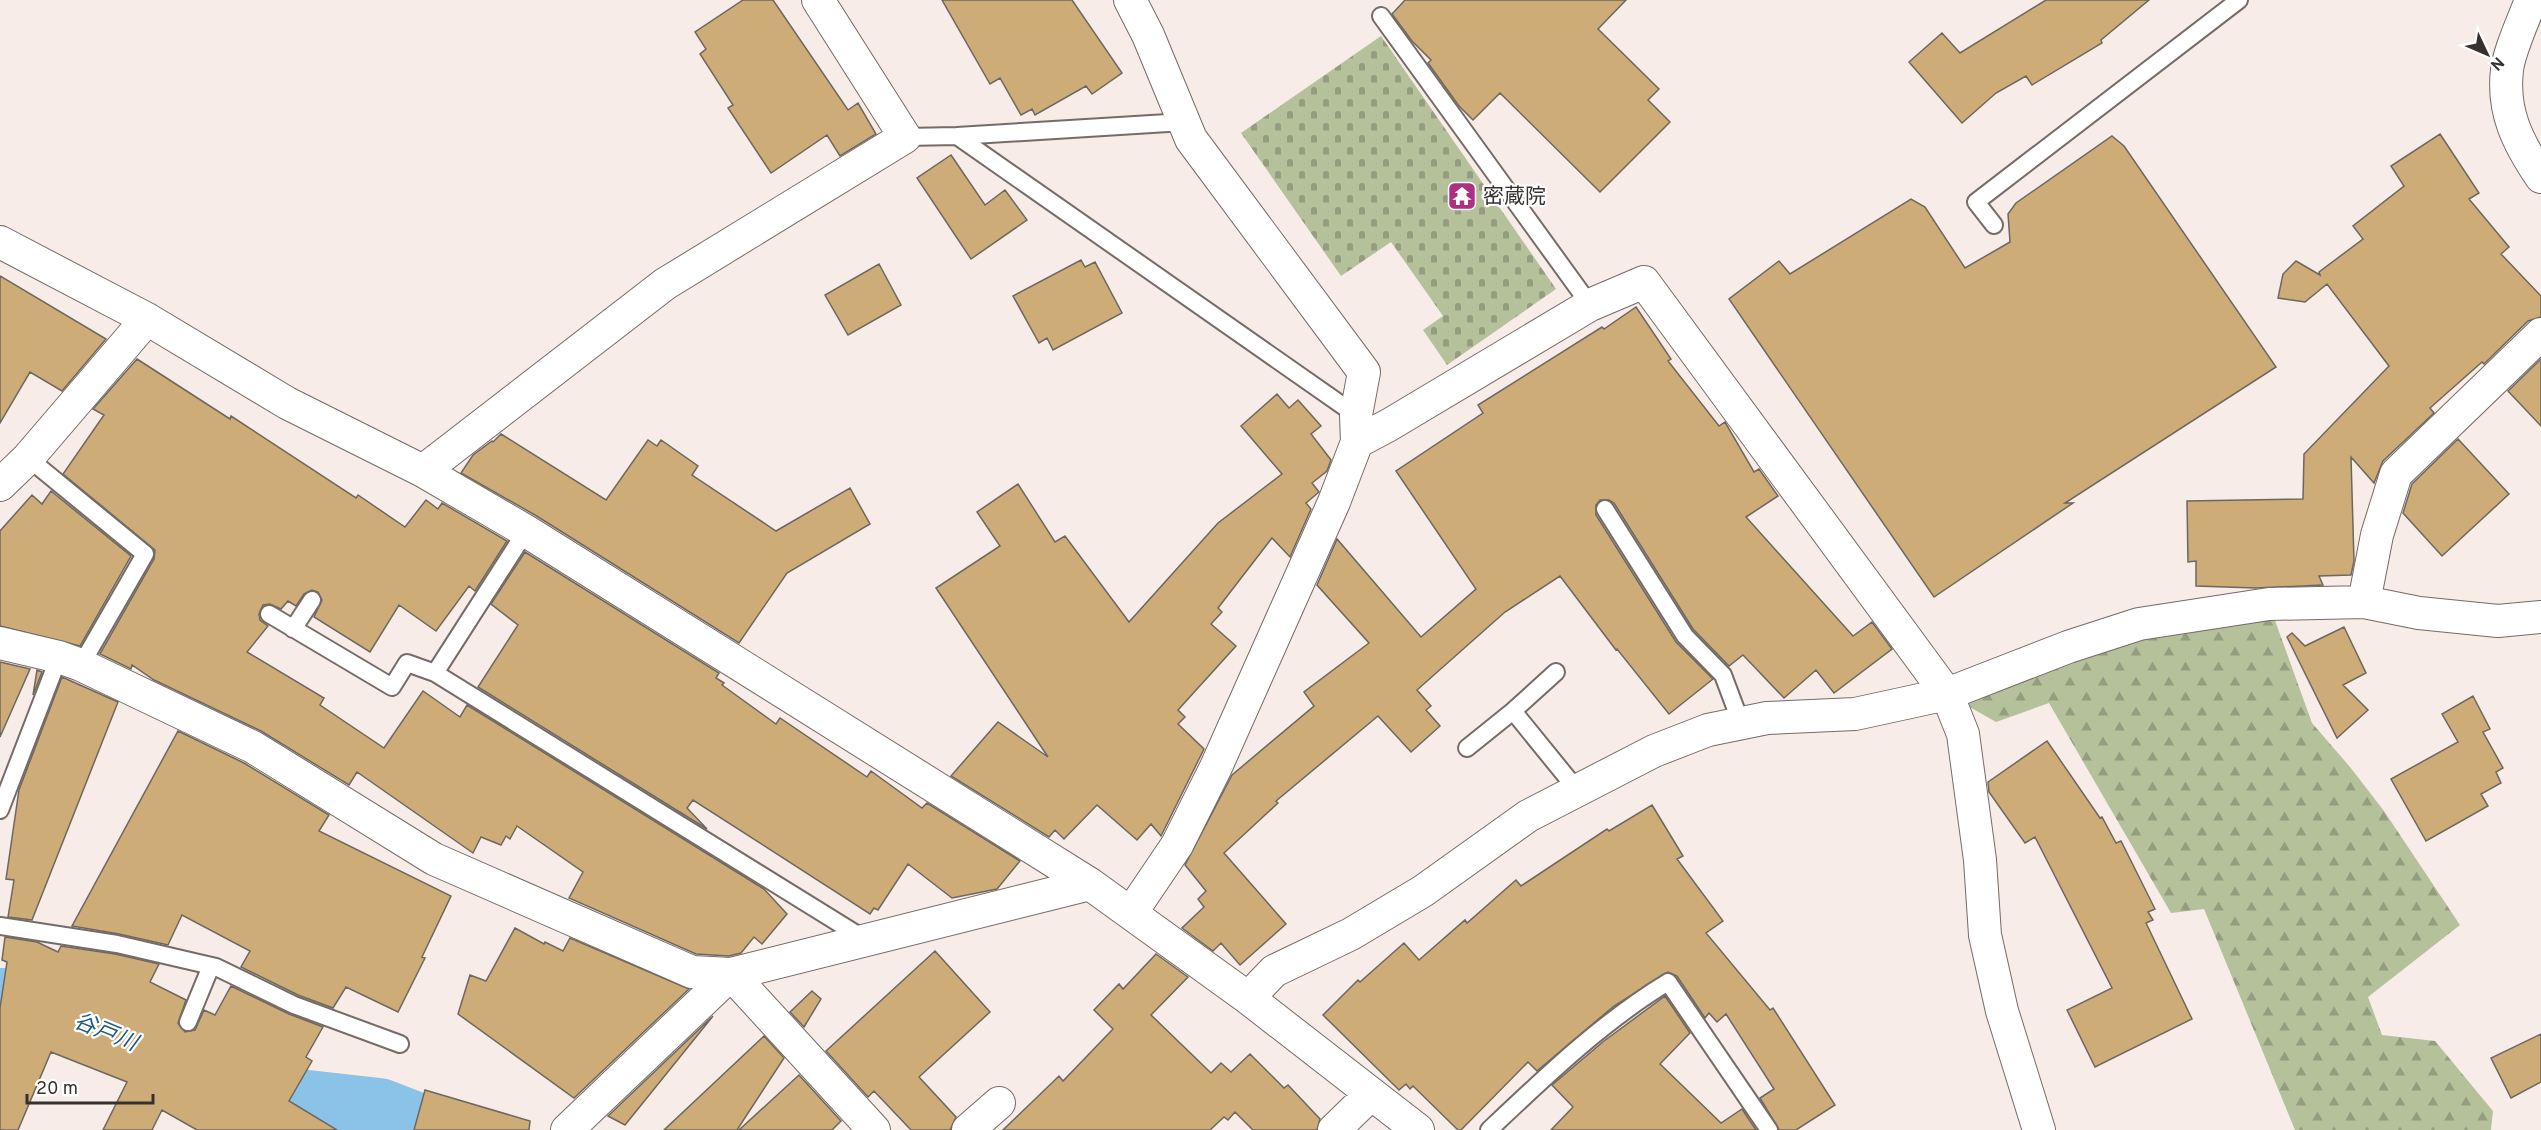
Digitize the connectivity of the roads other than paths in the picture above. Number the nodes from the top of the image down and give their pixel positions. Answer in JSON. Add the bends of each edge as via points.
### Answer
{"nodes":[{"id":1,"x":818,"y":0,"type":"edge"},
{"id":2,"x":1131,"y":0,"type":"edge"},
{"id":3,"x":2239,"y":0,"type":"edge"},
{"id":4,"x":2531,"y":0,"type":"edge"},
{"id":5,"x":1381,"y":16,"type":"dead end"},
{"id":6,"x":1184,"y":122,"type":"junction"},
{"id":7,"x":957,"y":136,"type":"junction"},
{"id":8,"x":905,"y":137,"type":"junction"},
{"id":9,"x":2541,"y":177,"type":"edge"},
{"id":10,"x":1994,"y":225,"type":"dead end"},
{"id":11,"x":0,"y":242,"type":"edge"},
{"id":12,"x":1590,"y":305,"type":"junction"},
{"id":13,"x":147,"y":318,"type":"junction"},
{"id":14,"x":2541,"y":334,"type":"edge"},
{"id":15,"x":1356,"y":429,"type":"junction"},
{"id":16,"x":28,"y":458,"type":"junction"},
{"id":17,"x":423,"y":471,"type":"junction"},
{"id":18,"x":0,"y":485,"type":"edge"},
{"id":19,"x":1605,"y":509,"type":"dead end"},
{"id":20,"x":526,"y":531,"type":"junction"},
{"id":21,"x":312,"y":600,"type":"dead end"},
{"id":22,"x":2364,"y":602,"type":"junction"},
{"id":23,"x":268,"y":614,"type":"dead end"},
{"id":24,"x":2541,"y":617,"type":"edge"},
{"id":25,"x":293,"y":629,"type":"junction"},
{"id":26,"x":0,"y":643,"type":"edge"},
{"id":27,"x":70,"y":661,"type":"junction"},
{"id":28,"x":1556,"y":672,"type":"dead end"},
{"id":29,"x":435,"y":673,"type":"junction"},
{"id":30,"x":1947,"y":694,"type":"junction"},
{"id":31,"x":1513,"y":711,"type":"junction"},
{"id":32,"x":1741,"y":723,"type":"junction"},
{"id":33,"x":1467,"y":748,"type":"dead end"},
{"id":34,"x":1578,"y":791,"type":"junction"},
{"id":35,"x":0,"y":810,"type":"edge"},
{"id":36,"x":1089,"y":884,"type":"junction"},
{"id":37,"x":1131,"y":913,"type":"junction"},
{"id":38,"x":0,"y":926,"type":"edge"},
{"id":39,"x":866,"y":940,"type":"junction"},
{"id":40,"x":212,"y":966,"type":"junction"},
{"id":41,"x":731,"y":974,"type":"junction"},
{"id":42,"x":1248,"y":998,"type":"junction"},
{"id":43,"x":188,"y":1022,"type":"dead end"},
{"id":44,"x":400,"y":1044,"type":"dead end"},
{"id":45,"x":1371,"y":1094,"type":"junction"},
{"id":46,"x":999,"y":1103,"type":"dead end"},
{"id":47,"x":567,"y":1130,"type":"edge"},
{"id":48,"x":874,"y":1130,"type":"edge"},
{"id":49,"x":968,"y":1130,"type":"edge"},
{"id":50,"x":1334,"y":1130,"type":"edge"},
{"id":51,"x":1418,"y":1130,"type":"edge"},
{"id":52,"x":1489,"y":1130,"type":"edge"},
{"id":53,"x":1769,"y":1130,"type":"edge"},
{"id":54,"x":2039,"y":1130,"type":"edge"}],
"edges":[{"from":1,"to":8,"type":"street"},
{"from":2,"to":6,"type":"street"},
{"from":3,"to":10,"type":"lane","via":[[1976,202]]},
{"from":4,"to":9,"type":"street","via":[[2507,69],[2507,111],[2523,151]]},
{"from":5,"to":12,"type":"lane"},
{"from":6,"to":7,"type":"lane"},
{"from":6,"to":15,"type":"street","via":[[1191,139],[1364,372]]},
{"from":7,"to":8,"type":"lane"},
{"from":7,"to":15,"type":"lane"},
{"from":8,"to":17,"type":"street","via":[[665,284]]},
{"from":11,"to":13,"type":"street"},
{"from":12,"to":15,"type":"street","via":[[1389,425]]},
{"from":12,"to":30,"type":"street","via":[[1644,282]]},
{"from":13,"to":16,"type":"street"},
{"from":13,"to":17,"type":"street","via":[[287,403]]},
{"from":14,"to":22,"type":"street","via":[[2396,474],[2377,535]]},
{"from":15,"to":37,"type":"street","via":[[1334,502],[1216,767],[1177,845]]},
{"from":16,"to":18,"type":"street"},
{"from":16,"to":27,"type":"lane","via":[[145,554]]},
{"from":17,"to":20,"type":"street"},
{"from":19,"to":32,"type":"lane","via":[[1685,636],[1723,675]]},
{"from":20,"to":29,"type":"lane"},
{"from":20,"to":36,"type":"street"},
{"from":21,"to":25,"type":"lane"},
{"from":22,"to":24,"type":"street","via":[[2419,613],[2498,621]]},
{"from":22,"to":30,"type":"street","via":[[2269,604],[2139,624]]},
{"from":23,"to":25,"type":"lane"},
{"from":25,"to":29,"type":"lane","via":[[392,687],[407,663]]},
{"from":26,"to":27,"type":"street"},
{"from":27,"to":35,"type":"lane"},
{"from":27,"to":41,"type":"street","via":[[253,747],[434,859],[692,972]]},
{"from":28,"to":31,"type":"lane"},
{"from":29,"to":39,"type":"lane"},
{"from":30,"to":32,"type":"street","via":[[1855,714]]},
{"from":30,"to":54,"type":"street","via":[[1963,734],[1980,860],[1984,935],[2002,1011]]},
{"from":31,"to":33,"type":"lane"},
{"from":31,"to":34,"type":"lane"},
{"from":32,"to":34,"type":"street","via":[[1708,729]]},
{"from":34,"to":42,"type":"street","via":[[1528,816],[1423,891],[1351,934],[1274,971]]},
{"from":36,"to":37,"type":"street"},
{"from":36,"to":39,"type":"street"},
{"from":37,"to":42,"type":"street"},
{"from":38,"to":40,"type":"lane","via":[[117,944]]},
{"from":39,"to":41,"type":"street"},
{"from":40,"to":43,"type":"lane"},
{"from":40,"to":44,"type":"lane","via":[[294,1005]]},
{"from":41,"to":47,"type":"street"},
{"from":41,"to":48,"type":"street"},
{"from":42,"to":45,"type":"street"},
{"from":45,"to":50,"type":"street"},
{"from":45,"to":51,"type":"street"},
{"from":46,"to":49,"type":"street"},
{"from":52,"to":53,"type":"lane","via":[[1631,1004],[1668,982]]}]}
